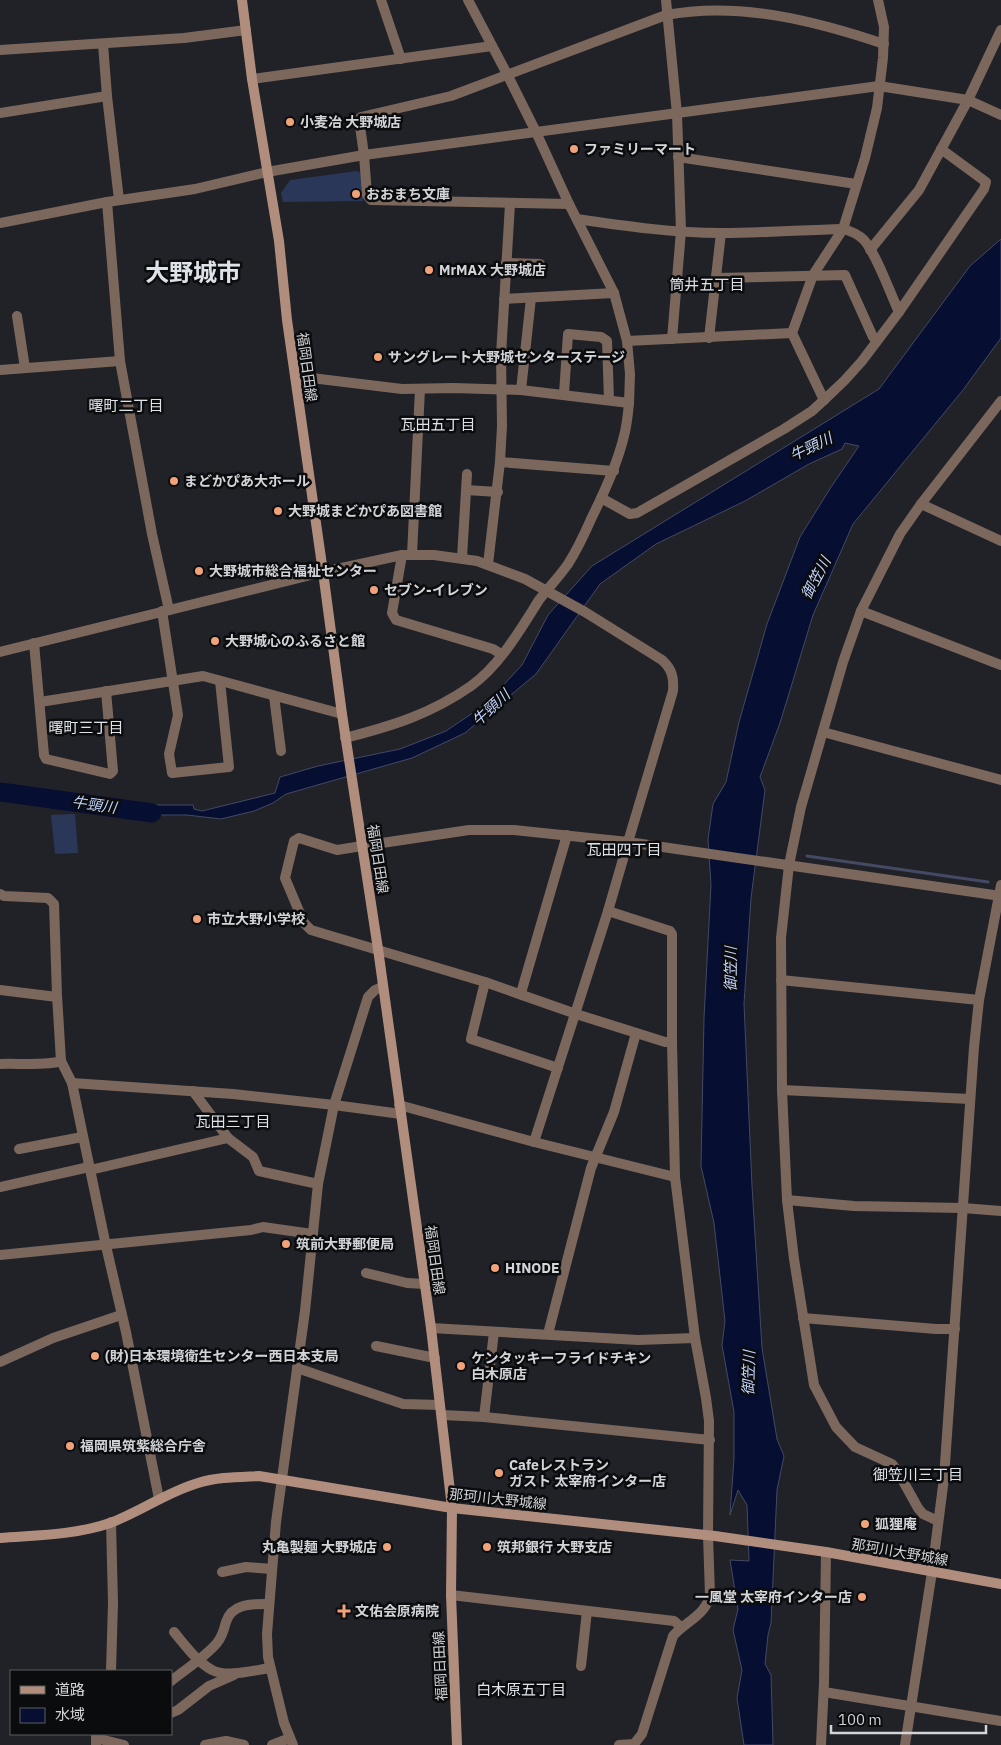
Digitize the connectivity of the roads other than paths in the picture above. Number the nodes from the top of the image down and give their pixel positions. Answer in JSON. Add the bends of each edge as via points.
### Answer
{"nodes":[{"id":1,"x":242,"y":0,"type":"edge"},
{"id":2,"x":468,"y":0,"type":"edge"},
{"id":3,"x":666,"y":0,"type":"edge"},
{"id":4,"x":878,"y":0,"type":"edge"},
{"id":5,"x":384,"y":1,"type":"edge"},
{"id":6,"x":666,"y":15,"type":"junction"},
{"id":7,"x":246,"y":30,"type":"junction"},
{"id":8,"x":1001,"y":31,"type":"edge"},
{"id":9,"x":103,"y":44,"type":"junction"},
{"id":10,"x":884,"y":44,"type":"junction"},
{"id":11,"x":492,"y":46,"type":"junction"},
{"id":12,"x":0,"y":50,"type":"edge"},
{"id":13,"x":401,"y":59,"type":"junction"},
{"id":14,"x":507,"y":74,"type":"junction"},
{"id":15,"x":252,"y":79,"type":"junction"},
{"id":16,"x":879,"y":86,"type":"junction"},
{"id":17,"x":107,"y":96,"type":"junction"},
{"id":18,"x":968,"y":100,"type":"junction"},
{"id":19,"x":0,"y":113,"type":"edge"},
{"id":20,"x":676,"y":114,"type":"junction"},
{"id":21,"x":1001,"y":115,"type":"edge"},
{"id":22,"x":536,"y":132,"type":"junction"},
{"id":23,"x":941,"y":149,"type":"junction"},
{"id":24,"x":364,"y":155,"type":"junction"},
{"id":25,"x":678,"y":157,"type":"junction"},
{"id":26,"x":267,"y":172,"type":"junction"},
{"id":27,"x":856,"y":184,"type":"junction"},
{"id":28,"x":119,"y":200,"type":"junction"},
{"id":29,"x":107,"y":202,"type":"junction"},
{"id":30,"x":510,"y":204,"type":"junction"},
{"id":31,"x":569,"y":204,"type":"junction"},
{"id":32,"x":577,"y":219,"type":"junction"},
{"id":33,"x":0,"y":223,"type":"edge"},
{"id":34,"x":843,"y":229,"type":"junction"},
{"id":35,"x":681,"y":231,"type":"junction"},
{"id":36,"x":721,"y":233,"type":"junction"},
{"id":37,"x":870,"y":250,"type":"junction"},
{"id":38,"x":506,"y":263,"type":"junction"},
{"id":39,"x":540,"y":264,"type":"dead end"},
{"id":40,"x":813,"y":275,"type":"junction"},
{"id":41,"x":716,"y":278,"type":"junction"},
{"id":42,"x":614,"y":293,"type":"junction"},
{"id":43,"x":531,"y":298,"type":"junction"},
{"id":44,"x":504,"y":299,"type":"junction"},
{"id":45,"x":899,"y":312,"type":"junction"},
{"id":46,"x":17,"y":316,"type":"dead end"},
{"id":47,"x":792,"y":333,"type":"junction"},
{"id":48,"x":709,"y":338,"type":"junction"},
{"id":49,"x":672,"y":339,"type":"junction"},
{"id":50,"x":627,"y":341,"type":"junction"},
{"id":51,"x":877,"y":341,"type":"junction"},
{"id":52,"x":120,"y":361,"type":"junction"},
{"id":53,"x":25,"y":368,"type":"junction"},
{"id":54,"x":0,"y":370,"type":"edge"},
{"id":55,"x":295,"y":376,"type":"junction"},
{"id":56,"x":501,"y":388,"type":"junction"},
{"id":57,"x":420,"y":389,"type":"junction"},
{"id":58,"x":521,"y":390,"type":"junction"},
{"id":59,"x":564,"y":394,"type":"junction"},
{"id":60,"x":609,"y":400,"type":"junction"},
{"id":61,"x":824,"y":400,"type":"junction"},
{"id":62,"x":630,"y":402,"type":"junction"},
{"id":63,"x":1000,"y":404,"type":"edge"},
{"id":64,"x":500,"y":462,"type":"junction"},
{"id":65,"x":614,"y":470,"type":"junction"},
{"id":66,"x":467,"y":474,"type":"dead end"},
{"id":67,"x":466,"y":490,"type":"junction"},
{"id":68,"x":498,"y":492,"type":"junction"},
{"id":69,"x":601,"y":498,"type":"junction"},
{"id":70,"x":920,"y":504,"type":"junction"},
{"id":71,"x":1001,"y":541,"type":"edge"},
{"id":72,"x":407,"y":555,"type":"junction"},
{"id":73,"x":462,"y":558,"type":"junction"},
{"id":74,"x":488,"y":564,"type":"junction"},
{"id":75,"x":323,"y":572,"type":"junction"},
{"id":76,"x":550,"y":592,"type":"junction"},
{"id":77,"x":166,"y":611,"type":"junction"},
{"id":78,"x":861,"y":611,"type":"junction"},
{"id":79,"x":34,"y":643,"type":"junction"},
{"id":80,"x":0,"y":652,"type":"edge"},
{"id":81,"x":501,"y":654,"type":"junction"},
{"id":82,"x":1001,"y":665,"type":"edge"},
{"id":83,"x":172,"y":680,"type":"junction"},
{"id":84,"x":220,"y":681,"type":"junction"},
{"id":85,"x":106,"y":691,"type":"junction"},
{"id":86,"x":274,"y":696,"type":"junction"},
{"id":87,"x":40,"y":702,"type":"junction"},
{"id":88,"x":342,"y":714,"type":"junction"},
{"id":89,"x":822,"y":732,"type":"junction"},
{"id":90,"x":345,"y":738,"type":"junction"},
{"id":91,"x":281,"y":751,"type":"dead end"},
{"id":92,"x":1001,"y":780,"type":"edge"},
{"id":93,"x":567,"y":835,"type":"junction"},
{"id":94,"x":628,"y":842,"type":"junction"},
{"id":95,"x":362,"y":846,"type":"junction"},
{"id":96,"x":788,"y":865,"type":"junction"},
{"id":97,"x":1000,"y":892,"type":"edge"},
{"id":98,"x":0,"y":894,"type":"edge"},
{"id":99,"x":608,"y":911,"type":"junction"},
{"id":100,"x":378,"y":950,"type":"junction"},
{"id":101,"x":781,"y":980,"type":"junction"},
{"id":102,"x":485,"y":982,"type":"junction"},
{"id":103,"x":382,"y":987,"type":"junction"},
{"id":104,"x":0,"y":990,"type":"edge"},
{"id":105,"x":521,"y":994,"type":"junction"},
{"id":106,"x":57,"y":997,"type":"junction"},
{"id":107,"x":979,"y":1000,"type":"junction"},
{"id":108,"x":576,"y":1014,"type":"junction"},
{"id":109,"x":636,"y":1033,"type":"junction"},
{"id":110,"x":672,"y":1042,"type":"junction"},
{"id":111,"x":61,"y":1061,"type":"junction"},
{"id":112,"x":0,"y":1064,"type":"edge"},
{"id":113,"x":558,"y":1068,"type":"junction"},
{"id":114,"x":72,"y":1082,"type":"junction"},
{"id":115,"x":782,"y":1090,"type":"junction"},
{"id":116,"x":193,"y":1091,"type":"junction"},
{"id":117,"x":970,"y":1098,"type":"junction"},
{"id":118,"x":334,"y":1104,"type":"junction"},
{"id":119,"x":400,"y":1110,"type":"junction"},
{"id":120,"x":82,"y":1137,"type":"junction"},
{"id":121,"x":228,"y":1138,"type":"junction"},
{"id":122,"x":534,"y":1142,"type":"junction"},
{"id":123,"x":19,"y":1149,"type":"dead end"},
{"id":124,"x":595,"y":1157,"type":"junction"},
{"id":125,"x":89,"y":1168,"type":"junction"},
{"id":126,"x":675,"y":1177,"type":"junction"},
{"id":127,"x":318,"y":1184,"type":"junction"},
{"id":128,"x":0,"y":1187,"type":"edge"},
{"id":129,"x":787,"y":1200,"type":"junction"},
{"id":130,"x":963,"y":1208,"type":"junction"},
{"id":131,"x":1001,"y":1211,"type":"edge"},
{"id":132,"x":312,"y":1234,"type":"junction"},
{"id":133,"x":106,"y":1246,"type":"junction"},
{"id":134,"x":0,"y":1255,"type":"edge"},
{"id":135,"x":366,"y":1272,"type":"dead end"},
{"id":136,"x":424,"y":1284,"type":"junction"},
{"id":137,"x":121,"y":1315,"type":"junction"},
{"id":138,"x":803,"y":1318,"type":"junction"},
{"id":139,"x":432,"y":1328,"type":"junction"},
{"id":140,"x":955,"y":1329,"type":"junction"},
{"id":141,"x":494,"y":1332,"type":"junction"},
{"id":142,"x":548,"y":1334,"type":"junction"},
{"id":143,"x":695,"y":1338,"type":"junction"},
{"id":144,"x":376,"y":1346,"type":"dead end"},
{"id":145,"x":435,"y":1358,"type":"junction"},
{"id":146,"x":0,"y":1362,"type":"edge"},
{"id":147,"x":297,"y":1368,"type":"junction"},
{"id":148,"x":441,"y":1410,"type":"junction"},
{"id":149,"x":484,"y":1417,"type":"junction"},
{"id":150,"x":710,"y":1440,"type":"junction"},
{"id":151,"x":281,"y":1478,"type":"junction"},
{"id":152,"x":159,"y":1499,"type":"junction"},
{"id":153,"x":452,"y":1508,"type":"junction"},
{"id":154,"x":938,"y":1521,"type":"junction"},
{"id":155,"x":111,"y":1522,"type":"junction"},
{"id":156,"x":712,"y":1535,"type":"junction"},
{"id":157,"x":0,"y":1538,"type":"edge"},
{"id":158,"x":826,"y":1552,"type":"junction"},
{"id":159,"x":272,"y":1569,"type":"junction"},
{"id":160,"x":222,"y":1572,"type":"dead end"},
{"id":161,"x":932,"y":1572,"type":"junction"},
{"id":162,"x":1001,"y":1584,"type":"edge"},
{"id":163,"x":451,"y":1595,"type":"junction"},
{"id":164,"x":269,"y":1604,"type":"junction"},
{"id":165,"x":587,"y":1611,"type":"junction"},
{"id":166,"x":681,"y":1627,"type":"junction"},
{"id":167,"x":174,"y":1632,"type":"dead end"},
{"id":168,"x":199,"y":1660,"type":"junction"},
{"id":169,"x":582,"y":1666,"type":"dead end"},
{"id":170,"x":270,"y":1668,"type":"junction"},
{"id":171,"x":111,"y":1670,"type":"edge"},
{"id":172,"x":240,"y":1673,"type":"junction"},
{"id":173,"x":172,"y":1680,"type":"edge"},
{"id":174,"x":824,"y":1692,"type":"junction"},
{"id":175,"x":911,"y":1706,"type":"junction"},
{"id":176,"x":172,"y":1713,"type":"edge"},
{"id":177,"x":1001,"y":1721,"type":"edge"},
{"id":178,"x":96,"y":1739,"type":"edge"},
{"id":179,"x":291,"y":1742,"type":"edge"},
{"id":180,"x":124,"y":1745,"type":"edge"},
{"id":181,"x":204,"y":1745,"type":"edge"},
{"id":182,"x":244,"y":1745,"type":"edge"},
{"id":183,"x":272,"y":1745,"type":"edge"},
{"id":184,"x":458,"y":1745,"type":"edge"},
{"id":185,"x":619,"y":1745,"type":"edge"},
{"id":186,"x":821,"y":1745,"type":"edge"},
{"id":187,"x":906,"y":1745,"type":"edge"}],
"edges":[{"from":1,"to":7,"type":"main road","name":"福岡日田線"},
{"from":2,"to":11,"type":"street"},
{"from":3,"to":6,"type":"street"},
{"from":4,"to":10,"type":"street"},
{"from":5,"to":13,"type":"street"},
{"from":6,"to":10,"type":"street","via":[[690,10],[772,15],[820,24]]},
{"from":6,"to":14,"type":"street"},
{"from":6,"to":20,"type":"street"},
{"from":7,"to":9,"type":"street"},
{"from":7,"to":15,"type":"main road","name":"福岡日田線"},
{"from":8,"to":18,"type":"street"},
{"from":9,"to":12,"type":"street"},
{"from":9,"to":17,"type":"street"},
{"from":10,"to":16,"type":"street"},
{"from":11,"to":13,"type":"street"},
{"from":11,"to":14,"type":"street"},
{"from":13,"to":15,"type":"street"},
{"from":14,"to":22,"type":"street"},
{"from":14,"to":24,"type":"street","via":[[451,96],[361,117]]},
{"from":15,"to":26,"type":"main road","name":"福岡日田線"},
{"from":16,"to":18,"type":"street"},
{"from":16,"to":20,"type":"street"},
{"from":16,"to":27,"type":"street","via":[[877,108]]},
{"from":17,"to":19,"type":"street"},
{"from":17,"to":28,"type":"street"},
{"from":18,"to":21,"type":"street"},
{"from":18,"to":23,"type":"street"},
{"from":20,"to":22,"type":"street"},
{"from":20,"to":25,"type":"street"},
{"from":22,"to":24,"type":"street"},
{"from":22,"to":31,"type":"street"},
{"from":23,"to":37,"type":"street","via":[[919,190]]},
{"from":23,"to":45,"type":"street","via":[[986,184]]},
{"from":24,"to":26,"type":"street"},
{"from":24,"to":30,"type":"street","via":[[367,195],[371,200]]},
{"from":25,"to":27,"type":"street"},
{"from":25,"to":35,"type":"street"},
{"from":26,"to":28,"type":"street","via":[[195,189]]},
{"from":26,"to":55,"type":"main road","name":"福岡日田線","via":[[279,241]]},
{"from":27,"to":34,"type":"street"},
{"from":28,"to":29,"type":"street"},
{"from":29,"to":33,"type":"street"},
{"from":29,"to":52,"type":"street"},
{"from":30,"to":31,"type":"street"},
{"from":30,"to":38,"type":"street"},
{"from":31,"to":32,"type":"street"},
{"from":32,"to":35,"type":"street"},
{"from":32,"to":42,"type":"street"},
{"from":34,"to":36,"type":"street"},
{"from":34,"to":37,"type":"street","via":[[863,239]]},
{"from":34,"to":40,"type":"street"},
{"from":35,"to":36,"type":"street"},
{"from":35,"to":49,"type":"street"},
{"from":36,"to":41,"type":"street"},
{"from":37,"to":45,"type":"street"},
{"from":38,"to":39,"type":"street"},
{"from":38,"to":44,"type":"street"},
{"from":40,"to":41,"type":"street"},
{"from":40,"to":47,"type":"street"},
{"from":40,"to":51,"type":"street","via":[[844,276]]},
{"from":41,"to":48,"type":"street"},
{"from":42,"to":43,"type":"street"},
{"from":42,"to":50,"type":"street"},
{"from":43,"to":44,"type":"street"},
{"from":43,"to":58,"type":"street"},
{"from":44,"to":56,"type":"street"},
{"from":45,"to":51,"type":"street"},
{"from":46,"to":53,"type":"street"},
{"from":47,"to":48,"type":"street"},
{"from":47,"to":61,"type":"street"},
{"from":48,"to":49,"type":"street"},
{"from":49,"to":50,"type":"street"},
{"from":50,"to":62,"type":"street"},
{"from":51,"to":61,"type":"street"},
{"from":52,"to":53,"type":"street"},
{"from":52,"to":77,"type":"street"},
{"from":53,"to":54,"type":"street"},
{"from":55,"to":57,"type":"street"},
{"from":55,"to":75,"type":"main road","name":"福岡日田線"},
{"from":56,"to":57,"type":"street"},
{"from":56,"to":58,"type":"street"},
{"from":56,"to":64,"type":"street"},
{"from":57,"to":72,"type":"street"},
{"from":58,"to":59,"type":"street"},
{"from":59,"to":60,"type":"street"},
{"from":59,"to":60,"type":"street","via":[[568,334],[602,337],[607,342]]},
{"from":60,"to":62,"type":"street"},
{"from":61,"to":69,"type":"street","via":[[784,429],[637,513],[630,514]]},
{"from":62,"to":65,"type":"street","via":[[625,435]]},
{"from":63,"to":70,"type":"street"},
{"from":64,"to":65,"type":"street"},
{"from":64,"to":68,"type":"street"},
{"from":65,"to":69,"type":"street"},
{"from":66,"to":67,"type":"street"},
{"from":67,"to":68,"type":"street"},
{"from":67,"to":73,"type":"street"},
{"from":68,"to":74,"type":"street"},
{"from":69,"to":76,"type":"street","via":[[585,533]]},
{"from":70,"to":71,"type":"street"},
{"from":70,"to":78,"type":"street","via":[[900,534]]},
{"from":72,"to":73,"type":"street"},
{"from":72,"to":75,"type":"street"},
{"from":72,"to":81,"type":"street","via":[[392,613],[396,620]]},
{"from":73,"to":74,"type":"street"},
{"from":74,"to":76,"type":"street"},
{"from":75,"to":77,"type":"street"},
{"from":75,"to":88,"type":"main road","name":"福岡日田線"},
{"from":76,"to":81,"type":"street"},
{"from":76,"to":94,"type":"street","via":[[671,668],[673,692]]},
{"from":77,"to":79,"type":"street"},
{"from":77,"to":83,"type":"street"},
{"from":78,"to":82,"type":"street"},
{"from":78,"to":89,"type":"street"},
{"from":79,"to":80,"type":"street"},
{"from":79,"to":87,"type":"street"},
{"from":81,"to":90,"type":"street","via":[[472,684],[447,701],[415,718]]},
{"from":83,"to":84,"type":"street","via":[[203,676]]},
{"from":83,"to":84,"type":"street","via":[[178,716],[169,754],[172,773],[229,767]]},
{"from":83,"to":85,"type":"street"},
{"from":84,"to":86,"type":"street"},
{"from":85,"to":87,"type":"street"},
{"from":85,"to":87,"type":"street","via":[[113,771],[110,774],[46,759]]},
{"from":86,"to":88,"type":"street"},
{"from":86,"to":91,"type":"street"},
{"from":88,"to":90,"type":"main road","name":"福岡日田線"},
{"from":89,"to":92,"type":"street"},
{"from":89,"to":96,"type":"street"},
{"from":90,"to":95,"type":"main road","name":"福岡日田線"},
{"from":93,"to":94,"type":"street"},
{"from":93,"to":95,"type":"street","via":[[469,830]]},
{"from":93,"to":105,"type":"street"},
{"from":94,"to":96,"type":"street"},
{"from":94,"to":99,"type":"street"},
{"from":95,"to":100,"type":"main road","name":"福岡日田線"},
{"from":95,"to":100,"type":"street","via":[[337,850],[299,838],[294,842],[285,878],[304,923],[311,930]]},
{"from":96,"to":97,"type":"street"},
{"from":96,"to":101,"type":"street","via":[[781,938]]},
{"from":97,"to":107,"type":"street"},
{"from":98,"to":106,"type":"street","via":[[48,898],[54,904]]},
{"from":99,"to":108,"type":"street"},
{"from":99,"to":110,"type":"street","via":[[672,934]]},
{"from":100,"to":102,"type":"street"},
{"from":100,"to":103,"type":"main road","name":"福岡日田線"},
{"from":101,"to":107,"type":"street"},
{"from":101,"to":115,"type":"street"},
{"from":102,"to":105,"type":"street"},
{"from":102,"to":113,"type":"street","via":[[470,1039]]},
{"from":103,"to":118,"type":"street","via":[[368,997]]},
{"from":103,"to":119,"type":"main road","name":"福岡日田線"},
{"from":104,"to":106,"type":"street"},
{"from":105,"to":108,"type":"street"},
{"from":106,"to":111,"type":"street"},
{"from":107,"to":117,"type":"street"},
{"from":108,"to":109,"type":"street"},
{"from":108,"to":113,"type":"street"},
{"from":109,"to":110,"type":"street"},
{"from":109,"to":124,"type":"street","via":[[614,1112]]},
{"from":110,"to":126,"type":"street"},
{"from":111,"to":112,"type":"street","via":[[55,1064]]},
{"from":111,"to":114,"type":"street"},
{"from":113,"to":122,"type":"street"},
{"from":114,"to":116,"type":"street"},
{"from":114,"to":120,"type":"street"},
{"from":115,"to":117,"type":"street"},
{"from":115,"to":129,"type":"street"},
{"from":116,"to":118,"type":"street"},
{"from":116,"to":121,"type":"street"},
{"from":117,"to":130,"type":"street"},
{"from":118,"to":119,"type":"street"},
{"from":118,"to":127,"type":"street"},
{"from":119,"to":122,"type":"street"},
{"from":119,"to":136,"type":"main road","name":"福岡日田線"},
{"from":120,"to":123,"type":"street"},
{"from":120,"to":125,"type":"street"},
{"from":121,"to":125,"type":"street"},
{"from":121,"to":127,"type":"street","via":[[252,1157],[259,1171]]},
{"from":122,"to":124,"type":"street"},
{"from":124,"to":126,"type":"street"},
{"from":124,"to":142,"type":"street"},
{"from":125,"to":128,"type":"street"},
{"from":125,"to":133,"type":"street"},
{"from":126,"to":143,"type":"street"},
{"from":127,"to":132,"type":"street"},
{"from":129,"to":130,"type":"street","via":[[854,1206]]},
{"from":129,"to":138,"type":"street"},
{"from":130,"to":131,"type":"street"},
{"from":130,"to":140,"type":"street"},
{"from":132,"to":133,"type":"street","via":[[263,1227]]},
{"from":132,"to":147,"type":"street","via":[[306,1311]]},
{"from":133,"to":134,"type":"street"},
{"from":133,"to":137,"type":"street"},
{"from":135,"to":136,"type":"street"},
{"from":136,"to":139,"type":"main road","name":"福岡日田線"},
{"from":137,"to":146,"type":"street","via":[[53,1338]]},
{"from":137,"to":152,"type":"street"},
{"from":138,"to":140,"type":"street"},
{"from":138,"to":154,"type":"street","via":[[814,1385],[836,1427],[855,1447],[892,1464],[918,1508]]},
{"from":139,"to":141,"type":"street"},
{"from":139,"to":145,"type":"main road","name":"福岡日田線"},
{"from":140,"to":154,"type":"street"},
{"from":141,"to":142,"type":"street"},
{"from":141,"to":149,"type":"street"},
{"from":142,"to":143,"type":"street","via":[[638,1340]]},
{"from":143,"to":150,"type":"street"},
{"from":144,"to":145,"type":"street"},
{"from":145,"to":148,"type":"main road","name":"福岡日田線"},
{"from":147,"to":148,"type":"street","via":[[403,1404]]},
{"from":147,"to":151,"type":"street"},
{"from":148,"to":149,"type":"street"},
{"from":148,"to":153,"type":"main road","name":"福岡日田線"},
{"from":149,"to":150,"type":"street"},
{"from":150,"to":156,"type":"street"},
{"from":151,"to":152,"type":"main road","name":"那珂川大野城線","via":[[259,1476],[198,1483]]},
{"from":151,"to":153,"type":"main road","name":"那珂川大野城線"},
{"from":151,"to":159,"type":"street"},
{"from":152,"to":155,"type":"main road","name":"那珂川大野城線"},
{"from":153,"to":156,"type":"main road","name":"那珂川大野城線"},
{"from":153,"to":163,"type":"main road","name":"福岡日田線"},
{"from":154,"to":161,"type":"street"},
{"from":155,"to":157,"type":"main road","name":"那珂川大野城線","via":[[76,1532]]},
{"from":155,"to":171,"type":"street"},
{"from":156,"to":158,"type":"main road","name":"那珂川大野城線"},
{"from":156,"to":166,"type":"street","via":[[708,1602],[702,1611]]},
{"from":158,"to":161,"type":"main road","name":"那珂川大野城線"},
{"from":158,"to":174,"type":"street"},
{"from":159,"to":160,"type":"street","via":[[246,1567]]},
{"from":159,"to":164,"type":"street"},
{"from":161,"to":162,"type":"main road","name":"那珂川大野城線"},
{"from":161,"to":175,"type":"street"},
{"from":163,"to":165,"type":"street"},
{"from":163,"to":184,"type":"main road","name":"福岡日田線"},
{"from":164,"to":168,"type":"street","via":[[241,1606],[231,1612],[219,1641]]},
{"from":164,"to":170,"type":"street"},
{"from":165,"to":166,"type":"street","via":[[674,1621]]},
{"from":165,"to":169,"type":"street"},
{"from":166,"to":185,"type":"street","via":[[673,1636],[642,1734],[634,1744]]},
{"from":167,"to":168,"type":"street"},
{"from":168,"to":172,"type":"street","via":[[213,1671]]},
{"from":168,"to":173,"type":"street"},
{"from":170,"to":172,"type":"street"},
{"from":170,"to":179,"type":"street"},
{"from":172,"to":176,"type":"street","via":[[209,1686]]},
{"from":174,"to":175,"type":"street"},
{"from":174,"to":186,"type":"street"},
{"from":175,"to":177,"type":"street"},
{"from":175,"to":187,"type":"street"},
{"from":178,"to":180,"type":"street"},
{"from":179,"to":183,"type":"street"},
{"from":181,"to":182,"type":"street","via":[[226,1741]]}]}
